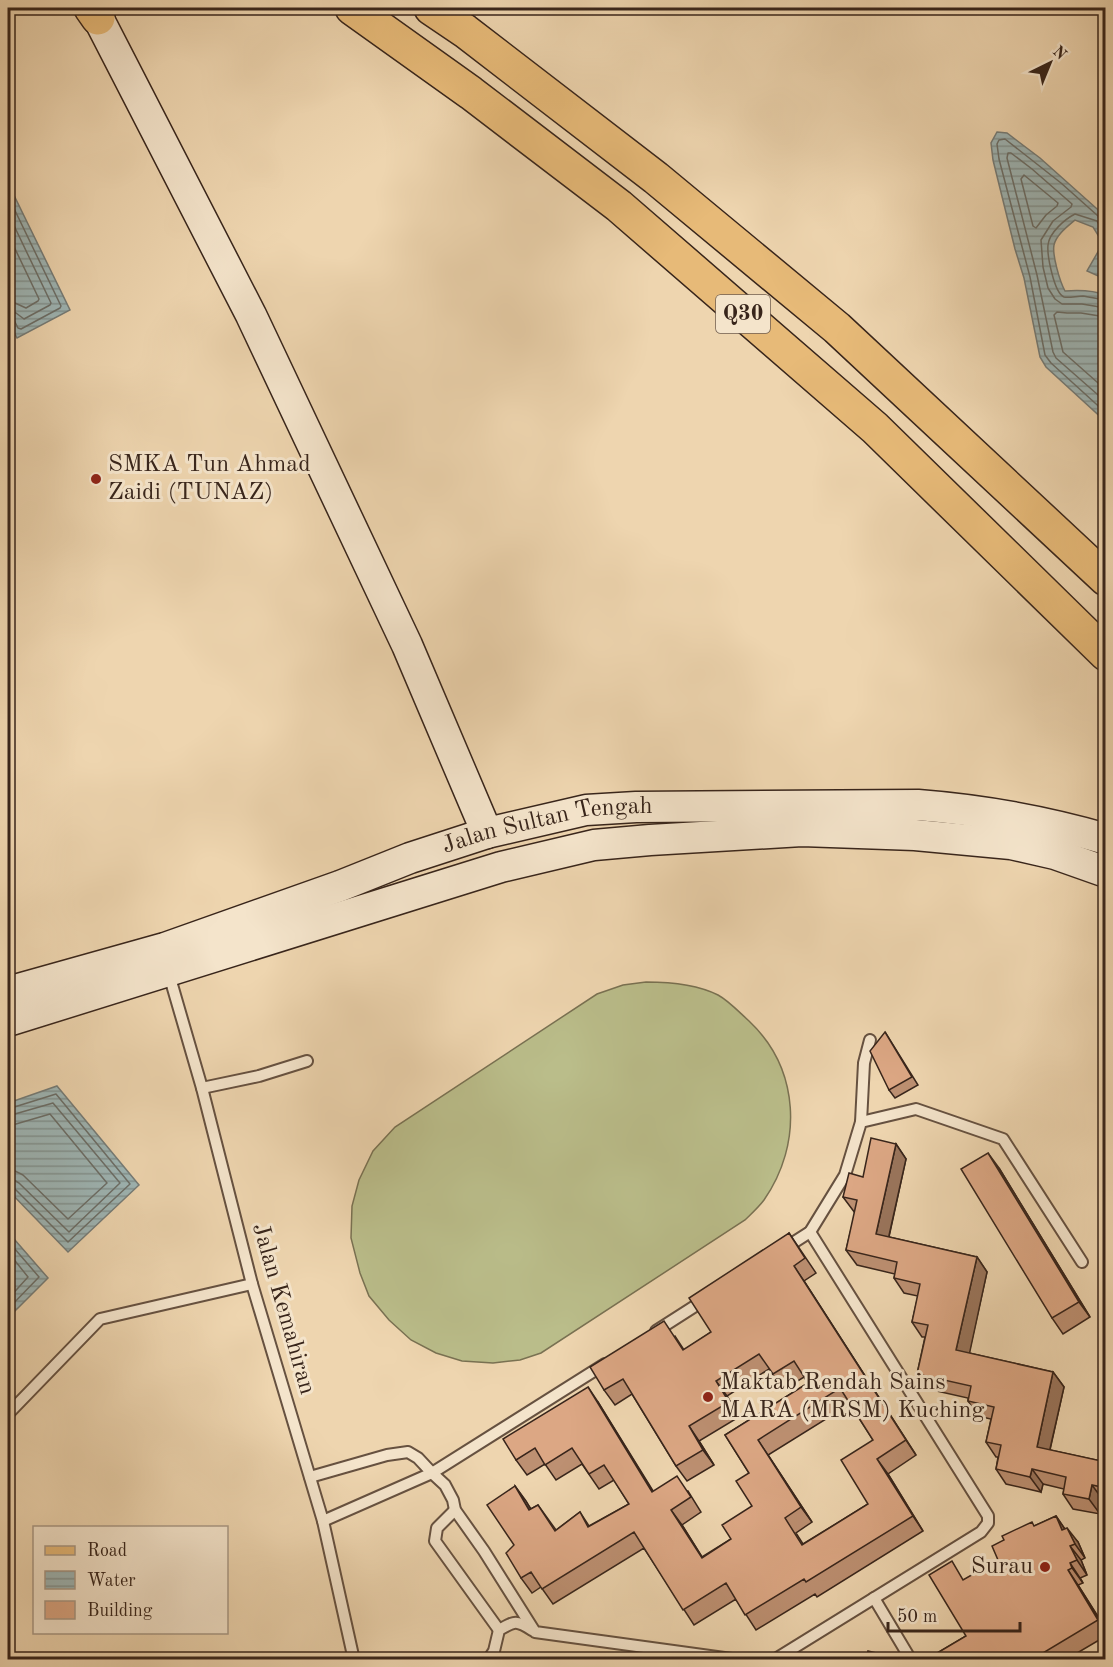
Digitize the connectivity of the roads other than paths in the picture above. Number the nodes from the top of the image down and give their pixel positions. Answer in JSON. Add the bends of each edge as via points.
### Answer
{"nodes":[{"id":1,"x":352,"y":8,"type":"edge"},
{"id":2,"x":431,"y":8,"type":"edge"},
{"id":3,"x":94,"y":11,"type":"edge"},
{"id":4,"x":1106,"y":579,"type":"edge"},
{"id":5,"x":1106,"y":654,"type":"edge"},
{"id":6,"x":487,"y":833,"type":"junction"},
{"id":7,"x":1106,"y":839,"type":"edge"},
{"id":8,"x":1106,"y":872,"type":"edge"},
{"id":9,"x":168,"y":971,"type":"junction"},
{"id":10,"x":8,"y":992,"type":"edge"},
{"id":11,"x":8,"y":1021,"type":"edge"},
{"id":12,"x":870,"y":1040,"type":"dead end"},
{"id":13,"x":307,"y":1061,"type":"dead end"},
{"id":14,"x":202,"y":1088,"type":"junction"},
{"id":15,"x":861,"y":1122,"type":"junction"},
{"id":16,"x":810,"y":1232,"type":"junction"},
{"id":17,"x":772,"y":1257,"type":"edge"},
{"id":18,"x":1082,"y":1262,"type":"dead end"},
{"id":19,"x":252,"y":1284,"type":"junction"},
{"id":20,"x":714,"y":1294,"type":"edge"},
{"id":21,"x":646,"y":1337,"type":"edge"},
{"id":22,"x":617,"y":1356,"type":"edge"},
{"id":23,"x":8,"y":1414,"type":"edge"},
{"id":24,"x":432,"y":1473,"type":"junction"},
{"id":25,"x":310,"y":1477,"type":"junction"},
{"id":26,"x":455,"y":1510,"type":"junction"},
{"id":27,"x":323,"y":1521,"type":"junction"},
{"id":28,"x":874,"y":1598,"type":"junction"},
{"id":29,"x":499,"y":1630,"type":"junction"},
{"id":30,"x":535,"y":1632,"type":"junction"},
{"id":31,"x":354,"y":1659,"type":"edge"},
{"id":32,"x":488,"y":1659,"type":"edge"},
{"id":33,"x":739,"y":1659,"type":"edge"},
{"id":34,"x":774,"y":1659,"type":"edge"},
{"id":35,"x":911,"y":1659,"type":"edge"}],
"edges":[{"from":1,"to":5,"type":"main road","number":"Q30","via":[[619,206],[875,428]]},
{"from":2,"to":4,"type":"main road","number":"Q30","via":[[656,178],[837,328]]},
{"from":3,"to":6,"type":"main road","via":[[251,315],[407,645]]},
{"from":6,"to":7,"type":"main road","name":"Jalan Sultan Tengah","via":[[586,810],[918,805],[996,813]]},
{"from":6,"to":10,"type":"main road","name":"Jalan Sultan Tengah","via":[[165,948]]},
{"from":8,"to":9,"type":"main road","name":"Jalan Sultan Tengah","via":[[1011,844],[915,835],[802,831],[594,845],[501,867]]},
{"from":9,"to":11,"type":"main road","name":"Jalan Sultan Tengah"},
{"from":9,"to":14,"type":"lane","name":"Jalan Kemahiran"},
{"from":12,"to":15,"type":"lane","via":[[864,1064]]},
{"from":13,"to":14,"type":"lane"},
{"from":14,"to":19,"type":"lane","name":"Jalan Kemahiran"},
{"from":15,"to":16,"type":"lane","via":[[844,1174]]},
{"from":15,"to":18,"type":"lane","via":[[916,1109],[1003,1139]]},
{"from":16,"to":17,"type":"lane"},
{"from":16,"to":28,"type":"lane","via":[[988,1516],[981,1532]]},
{"from":19,"to":23,"type":"lane","via":[[100,1319]]},
{"from":19,"to":25,"type":"lane","name":"Jalan Kemahiran"},
{"from":20,"to":21,"type":"lane"},
{"from":22,"to":24,"type":"lane"},
{"from":24,"to":25,"type":"lane","via":[[408,1452]]},
{"from":24,"to":26,"type":"lane","via":[[445,1485]]},
{"from":24,"to":27,"type":"lane"},
{"from":25,"to":27,"type":"lane","name":"Jalan Kemahiran"},
{"from":26,"to":29,"type":"lane","via":[[437,1528],[435,1541]]},
{"from":26,"to":30,"type":"lane"},
{"from":27,"to":31,"type":"lane","name":"Jalan Kemahiran"},
{"from":28,"to":34,"type":"lane"},
{"from":28,"to":35,"type":"lane"},
{"from":29,"to":30,"type":"lane","via":[[520,1622]]},
{"from":29,"to":32,"type":"lane"},
{"from":30,"to":33,"type":"lane"}]}
